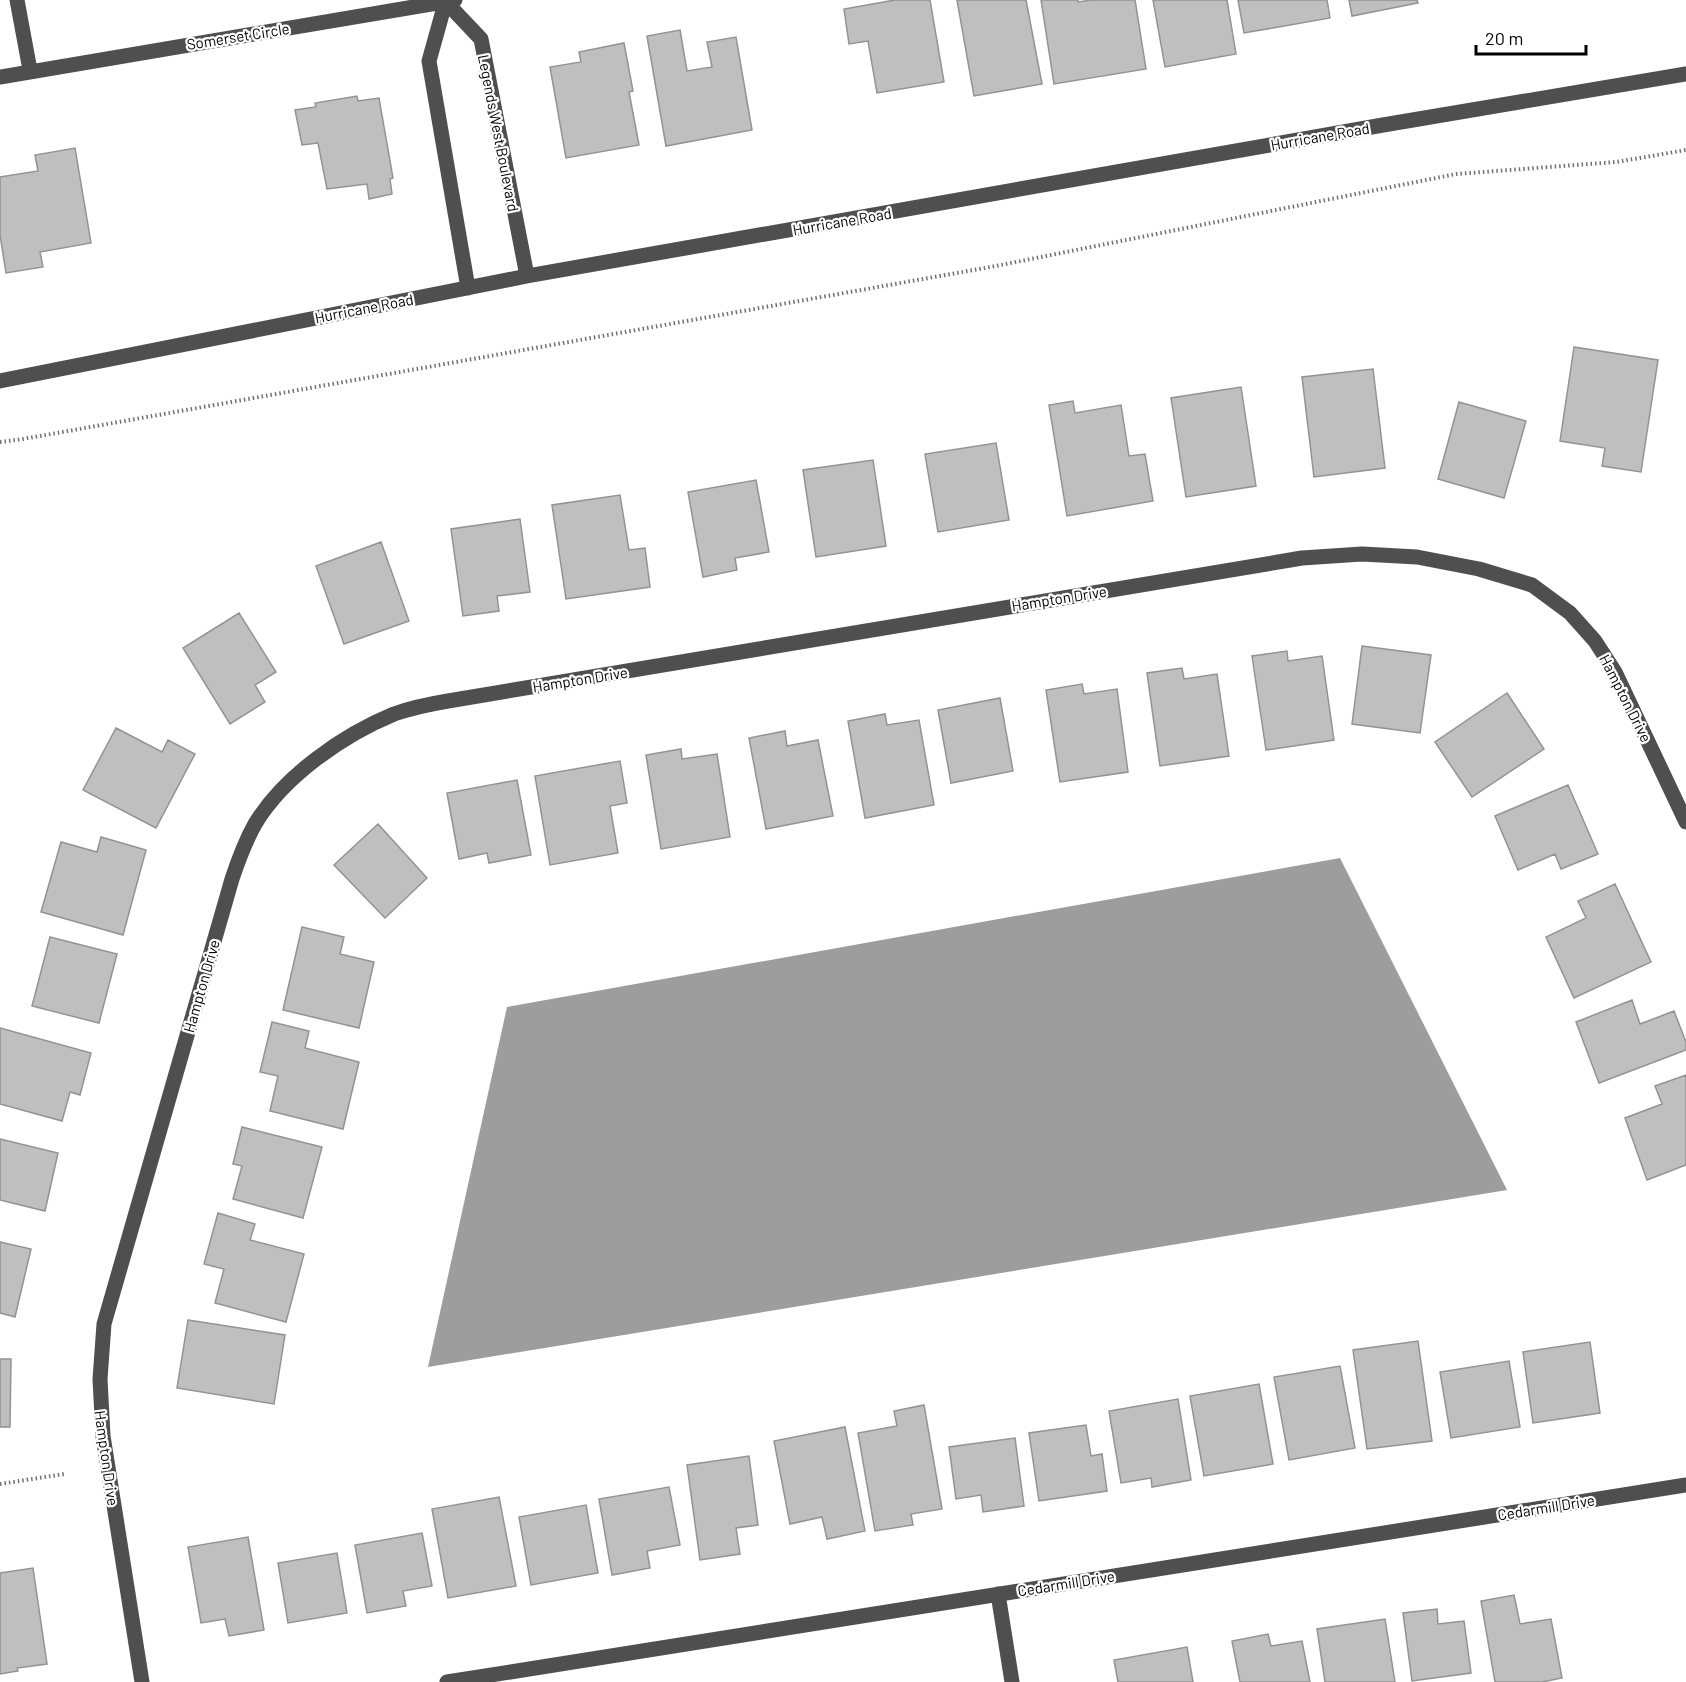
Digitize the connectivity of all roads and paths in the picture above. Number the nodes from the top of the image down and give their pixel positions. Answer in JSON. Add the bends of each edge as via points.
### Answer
{"nodes":[{"id":1,"x":17,"y":0,"type":"edge"},
{"id":2,"x":449,"y":1,"type":"edge"},
{"id":3,"x":30,"y":70,"type":"junction"},
{"id":4,"x":1686,"y":74,"type":"edge"},
{"id":5,"x":0,"y":77,"type":"edge"},
{"id":6,"x":1686,"y":150,"type":"edge"},
{"id":7,"x":527,"y":276,"type":"junction"},
{"id":8,"x":468,"y":288,"type":"junction"},
{"id":9,"x":0,"y":381,"type":"edge"},
{"id":10,"x":0,"y":442,"type":"edge"},
{"id":11,"x":1686,"y":822,"type":"edge"},
{"id":12,"x":64,"y":1474,"type":"dead end"},
{"id":13,"x":0,"y":1484,"type":"edge"},
{"id":14,"x":1686,"y":1485,"type":"edge"},
{"id":15,"x":998,"y":1594,"type":"junction"},
{"id":16,"x":142,"y":1682,"type":"edge"},
{"id":17,"x":447,"y":1682,"type":"edge"},
{"id":18,"x":1012,"y":1682,"type":"edge"}],
"edges":[{"from":1,"to":3,"type":"street"},
{"from":2,"to":3,"type":"street","name":"Somerset Circle"},
{"from":2,"to":7,"type":"street","name":"Legends West Boulevard","via":[[481,39]]},
{"from":2,"to":8,"type":"street","via":[[429,61]]},
{"from":3,"to":5,"type":"street","name":"Somerset Circle"},
{"from":4,"to":7,"type":"street","name":"Hurricane Road"},
{"from":6,"to":10,"type":"path","via":[[1616,162],[1456,174],[996,266]]},
{"from":7,"to":8,"type":"street","name":"Hurricane Road"},
{"from":8,"to":9,"type":"street","name":"Hurricane Road"},
{"from":11,"to":16,"type":"street","name":"Hampton Drive","via":[[1616,672],[1570,613],[1532,585],[1479,569],[1417,557],[1362,554],[1302,558],[448,701],[396,714],[352,735],[310,763],[288,784],[256,823],[242,850],[104,1324],[100,1379],[103,1436]]},
{"from":12,"to":13,"type":"path"},
{"from":14,"to":15,"type":"street","name":"Cedarmill Drive"},
{"from":15,"to":17,"type":"street","name":"Cedarmill Drive"},
{"from":15,"to":18,"type":"street"}]}
